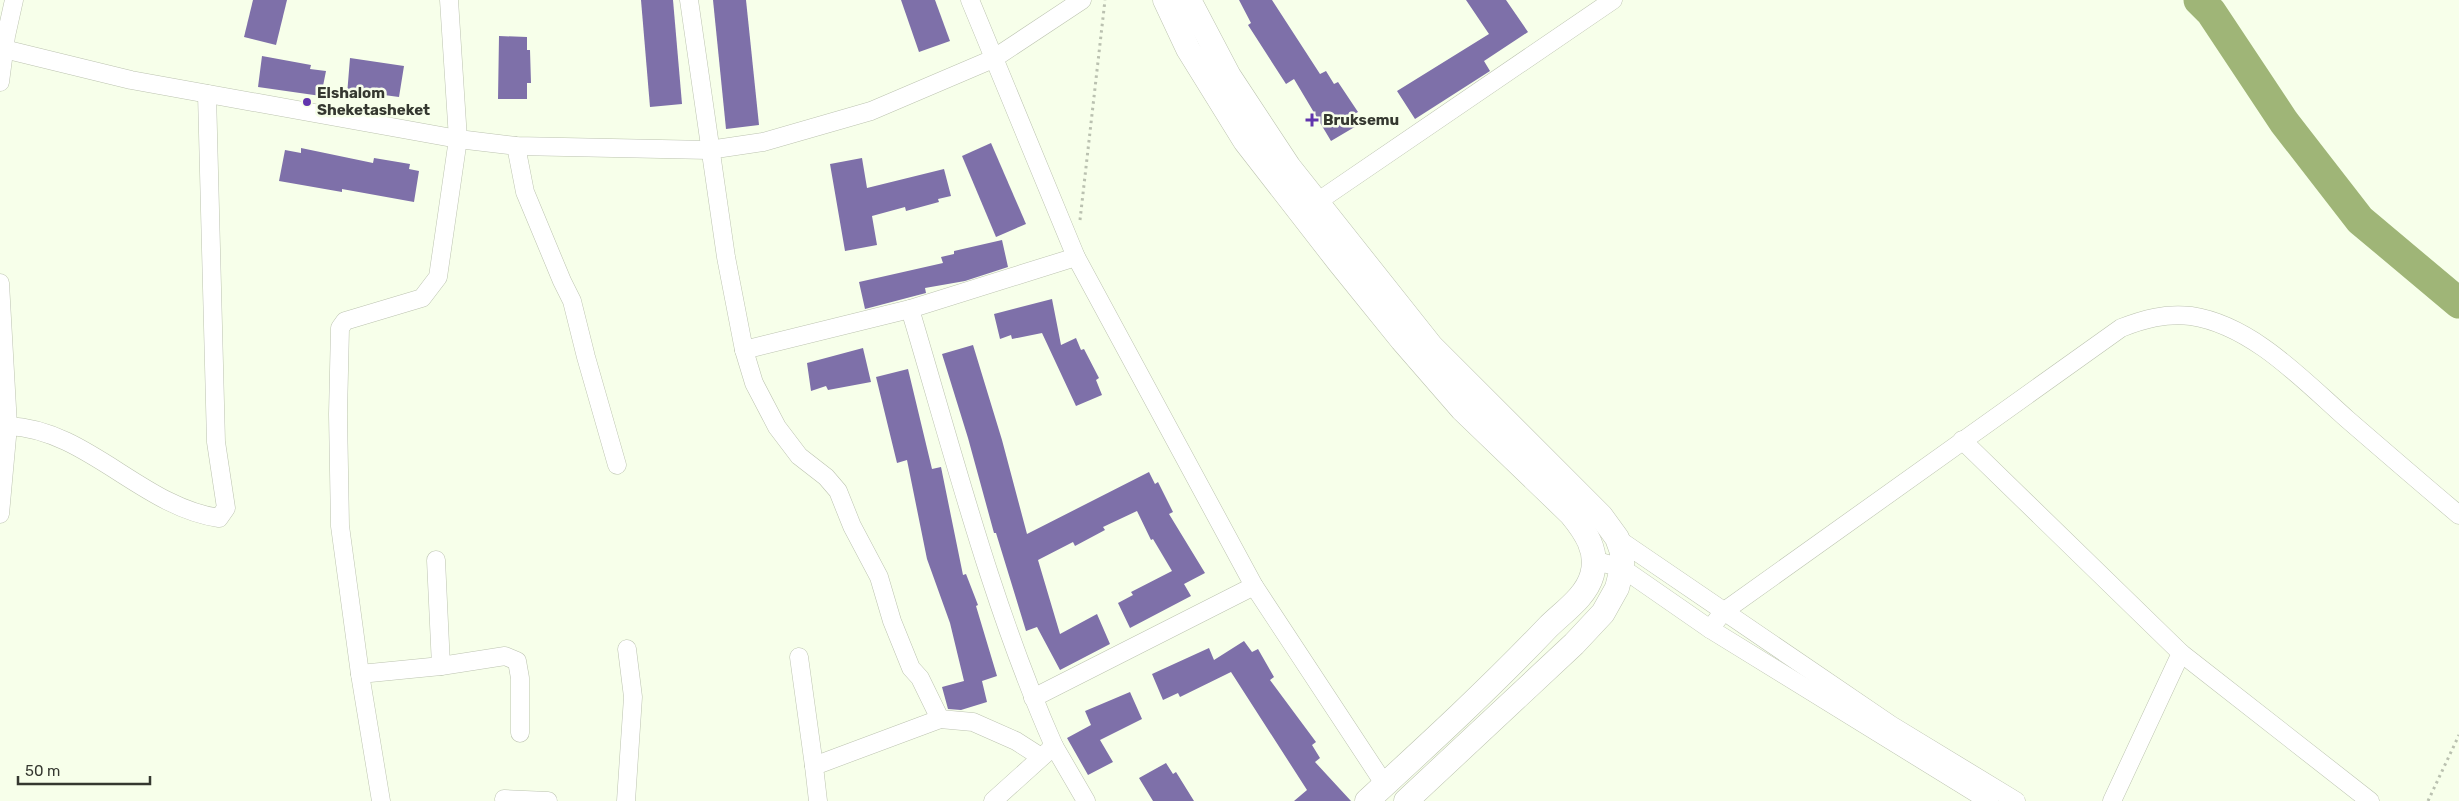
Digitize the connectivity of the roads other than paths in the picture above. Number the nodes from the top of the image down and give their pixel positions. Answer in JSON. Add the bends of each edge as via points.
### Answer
{"nodes":[{"id":1,"x":14,"y":0,"type":"edge"},
{"id":2,"x":449,"y":0,"type":"edge"},
{"id":3,"x":689,"y":0,"type":"edge"},
{"id":4,"x":970,"y":0,"type":"edge"},
{"id":5,"x":1082,"y":0,"type":"edge"},
{"id":6,"x":1165,"y":0,"type":"edge"},
{"id":7,"x":1189,"y":0,"type":"edge"},
{"id":8,"x":1613,"y":0,"type":"edge"},
{"id":9,"x":3,"y":40,"type":"edge"},
{"id":10,"x":994,"y":59,"type":"junction"},
{"id":11,"x":0,"y":82,"type":"edge"},
{"id":12,"x":207,"y":94,"type":"junction"},
{"id":13,"x":458,"y":139,"type":"junction"},
{"id":14,"x":516,"y":146,"type":"junction"},
{"id":15,"x":709,"y":150,"type":"junction"},
{"id":16,"x":1317,"y":202,"type":"junction"},
{"id":17,"x":1076,"y":257,"type":"junction"},
{"id":18,"x":0,"y":283,"type":"edge"},
{"id":19,"x":910,"y":309,"type":"junction"},
{"id":20,"x":744,"y":350,"type":"junction"},
{"id":21,"x":8,"y":426,"type":"junction"},
{"id":22,"x":1962,"y":440,"type":"junction"},
{"id":23,"x":617,"y":465,"type":"dead end"},
{"id":24,"x":0,"y":514,"type":"edge"},
{"id":25,"x":2459,"y":515,"type":"edge"},
{"id":26,"x":1585,"y":531,"type":"junction"},
{"id":27,"x":1617,"y":538,"type":"junction"},
{"id":28,"x":436,"y":560,"type":"dead end"},
{"id":29,"x":1594,"y":560,"type":"junction"},
{"id":30,"x":1622,"y":568,"type":"junction"},
{"id":31,"x":1254,"y":586,"type":"junction"},
{"id":32,"x":1723,"y":612,"type":"junction"},
{"id":33,"x":1710,"y":629,"type":"junction"},
{"id":34,"x":626,"y":649,"type":"dead end"},
{"id":35,"x":2181,"y":653,"type":"junction"},
{"id":36,"x":799,"y":657,"type":"dead end"},
{"id":37,"x":441,"y":666,"type":"junction"},
{"id":38,"x":360,"y":674,"type":"junction"},
{"id":39,"x":1033,"y":698,"type":"junction"},
{"id":40,"x":940,"y":719,"type":"junction"},
{"id":41,"x":520,"y":733,"type":"dead end"},
{"id":42,"x":1048,"y":751,"type":"junction"},
{"id":43,"x":814,"y":766,"type":"junction"},
{"id":44,"x":1384,"y":785,"type":"junction"},
{"id":45,"x":1414,"y":798,"type":"edge"},
{"id":46,"x":504,"y":799,"type":"dead end"},
{"id":47,"x":381,"y":801,"type":"edge"},
{"id":48,"x":548,"y":801,"type":"edge"},
{"id":49,"x":626,"y":801,"type":"edge"},
{"id":50,"x":818,"y":801,"type":"edge"},
{"id":51,"x":993,"y":801,"type":"edge"},
{"id":52,"x":1086,"y":801,"type":"edge"},
{"id":53,"x":1367,"y":801,"type":"edge"},
{"id":54,"x":1989,"y":801,"type":"edge"},
{"id":55,"x":2016,"y":801,"type":"edge"},
{"id":56,"x":2112,"y":801,"type":"edge"},
{"id":57,"x":2370,"y":801,"type":"edge"}],
"edges":[{"from":1,"to":9,"type":"street"},
{"from":2,"to":13,"type":"street"},
{"from":3,"to":15,"type":"street"},
{"from":4,"to":10,"type":"street"},
{"from":5,"to":10,"type":"street"},
{"from":6,"to":26,"type":"main road","via":[[1188,49],[1245,141],[1339,262],[1462,409]]},
{"from":7,"to":16,"type":"main road","via":[[1229,76],[1289,167]]},
{"from":8,"to":16,"type":"street"},
{"from":9,"to":11,"type":"street"},
{"from":9,"to":12,"type":"street","via":[[132,80]]},
{"from":10,"to":15,"type":"street","via":[[872,111],[763,142]]},
{"from":10,"to":17,"type":"street"},
{"from":12,"to":13,"type":"street"},
{"from":12,"to":21,"type":"street","via":[[216,442],[226,508],[219,518],[206,516],[154,495],[76,446],[27,427]]},
{"from":13,"to":14,"type":"street"},
{"from":13,"to":38,"type":"street","via":[[438,277],[422,298],[345,321],[340,328],[340,526]]},
{"from":14,"to":15,"type":"street"},
{"from":14,"to":23,"type":"street","via":[[525,192],[572,301]]},
{"from":15,"to":20,"type":"street"},
{"from":16,"to":27,"type":"main road","via":[[1430,346],[1601,516]]},
{"from":17,"to":19,"type":"street"},
{"from":17,"to":31,"type":"street"},
{"from":18,"to":21,"type":"street"},
{"from":19,"to":20,"type":"street"},
{"from":19,"to":39,"type":"street","via":[[991,579]]},
{"from":20,"to":40,"type":"street","via":[[754,384],[777,427],[799,456],[826,476],[838,491],[879,578],[911,668],[920,678]]},
{"from":21,"to":24,"type":"street"},
{"from":22,"to":25,"type":"street","via":[[2121,328],[2143,319],[2172,314],[2193,317],[2263,345]]},
{"from":22,"to":32,"type":"street"},
{"from":22,"to":35,"type":"street"},
{"from":26,"to":27,"type":"street"},
{"from":26,"to":29,"type":"main road"},
{"from":27,"to":30,"type":"main road","via":[[1622,552]]},
{"from":27,"to":32,"type":"street"},
{"from":28,"to":37,"type":"street"},
{"from":29,"to":30,"type":"street"},
{"from":29,"to":44,"type":"main road","via":[[1587,586],[1571,606],[1513,665]]},
{"from":30,"to":33,"type":"street"},
{"from":30,"to":45,"type":"main road","via":[[1617,588],[1603,612]]},
{"from":31,"to":39,"type":"street"},
{"from":31,"to":44,"type":"street"},
{"from":32,"to":33,"type":"street"},
{"from":32,"to":55,"type":"street","via":[[1890,725]]},
{"from":33,"to":54,"type":"street"},
{"from":34,"to":49,"type":"street","via":[[633,696]]},
{"from":35,"to":56,"type":"street"},
{"from":35,"to":57,"type":"street"},
{"from":36,"to":43,"type":"street"},
{"from":37,"to":38,"type":"street"},
{"from":37,"to":41,"type":"street","via":[[505,656],[517,661]]},
{"from":38,"to":47,"type":"street"},
{"from":39,"to":42,"type":"street"},
{"from":40,"to":42,"type":"street","via":[[973,722]]},
{"from":40,"to":43,"type":"street"},
{"from":42,"to":51,"type":"street"},
{"from":42,"to":52,"type":"street"},
{"from":43,"to":50,"type":"street"},
{"from":44,"to":53,"type":"main road"},
{"from":46,"to":48,"type":"street"}]}
